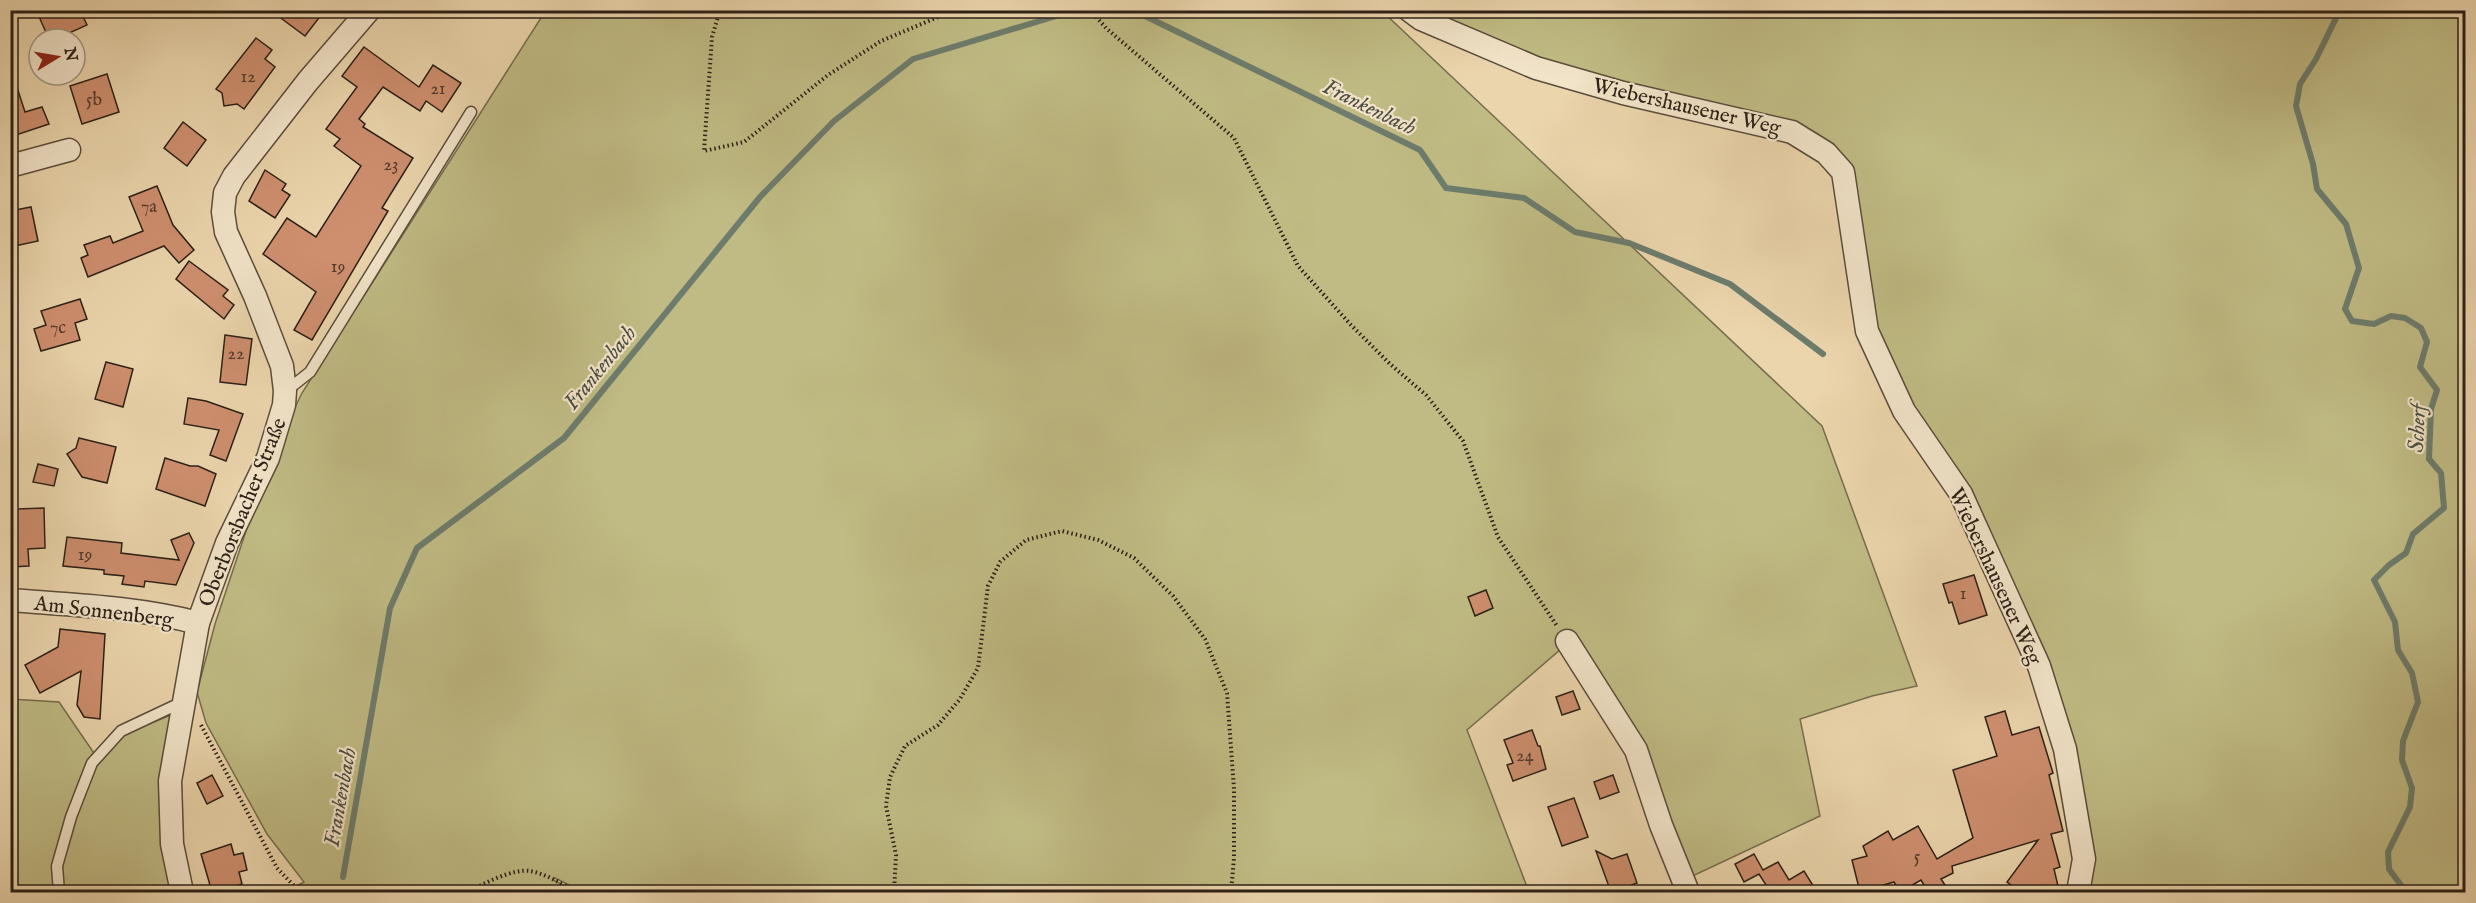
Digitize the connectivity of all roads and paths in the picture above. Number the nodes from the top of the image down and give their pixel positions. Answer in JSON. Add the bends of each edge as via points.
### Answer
{"nodes":[{"id":1,"x":369,"y":10,"type":"edge"},
{"id":2,"x":720,"y":10,"type":"edge"},
{"id":3,"x":955,"y":10,"type":"edge"},
{"id":4,"x":1090,"y":10,"type":"edge"},
{"id":5,"x":1098,"y":10,"type":"edge"},
{"id":6,"x":1409,"y":10,"type":"edge"},
{"id":7,"x":1097,"y":18,"type":"junction"},
{"id":8,"x":471,"y":112,"type":"dead end"},
{"id":9,"x":69,"y":150,"type":"dead end"},
{"id":10,"x":10,"y":166,"type":"edge"},
{"id":11,"x":285,"y":392,"type":"junction"},
{"id":12,"x":10,"y":600,"type":"edge"},
{"id":13,"x":198,"y":623,"type":"junction"},
{"id":14,"x":1567,"y":641,"type":"joint"},
{"id":15,"x":185,"y":704,"type":"junction"},
{"id":16,"x":59,"y":892,"type":"edge"},
{"id":17,"x":182,"y":892,"type":"edge"},
{"id":18,"x":300,"y":892,"type":"edge"},
{"id":19,"x":468,"y":892,"type":"edge"},
{"id":20,"x":577,"y":892,"type":"edge"},
{"id":21,"x":894,"y":892,"type":"edge"},
{"id":22,"x":1231,"y":892,"type":"edge"},
{"id":23,"x":1688,"y":892,"type":"edge"},
{"id":24,"x":2078,"y":892,"type":"edge"}],
"edges":[{"from":1,"to":11,"type":"street","name":"Oberborsbacher Straße","via":[[308,81],[225,193],[226,232],[282,366]]},
{"from":2,"to":3,"type":"path","via":[[712,37],[704,151],[744,142],[828,75],[880,41]]},
{"from":4,"to":7,"type":"path"},
{"from":5,"to":7,"type":"path"},
{"from":6,"to":24,"type":"street","name":"Wiebershausener Weg","via":[[1421,19],[1536,68],[1623,93],[1792,132],[1826,153],[1843,172],[1867,331],[1904,411],[1960,494],[2039,666],[2065,749],[2084,859]]},
{"from":7,"to":14,"type":"path","via":[[1234,138],[1298,266],[1351,325],[1426,394],[1463,441],[1498,537]]},
{"from":8,"to":11,"type":"lane","via":[[310,372]]},
{"from":9,"to":10,"type":"street"},
{"from":11,"to":13,"type":"street","name":"Oberborsbacher Straße","via":[[268,458],[227,543]]},
{"from":12,"to":13,"type":"street","name":"Am Sonnenberg","via":[[85,606]]},
{"from":13,"to":15,"type":"street","name":"Oberborsbacher Straße"},
{"from":14,"to":23,"type":"street","via":[[1636,750]]},
{"from":15,"to":16,"type":"lane","via":[[121,731],[92,763],[57,866]]},
{"from":15,"to":17,"type":"street","name":"Oberborsbacher Straße","via":[[170,781],[172,844]]},
{"from":15,"to":18,"type":"path","via":[[193,708],[277,868]]},
{"from":19,"to":20,"type":"path","via":[[486,881],[528,870]]},
{"from":21,"to":22,"type":"path","via":[[896,855],[886,806],[890,777],[905,746],[938,725],[960,699],[978,668],[988,586],[1000,562],[1026,540],[1062,531],[1098,540],[1134,558],[1173,596],[1205,639],[1227,693],[1234,789]]}]}
